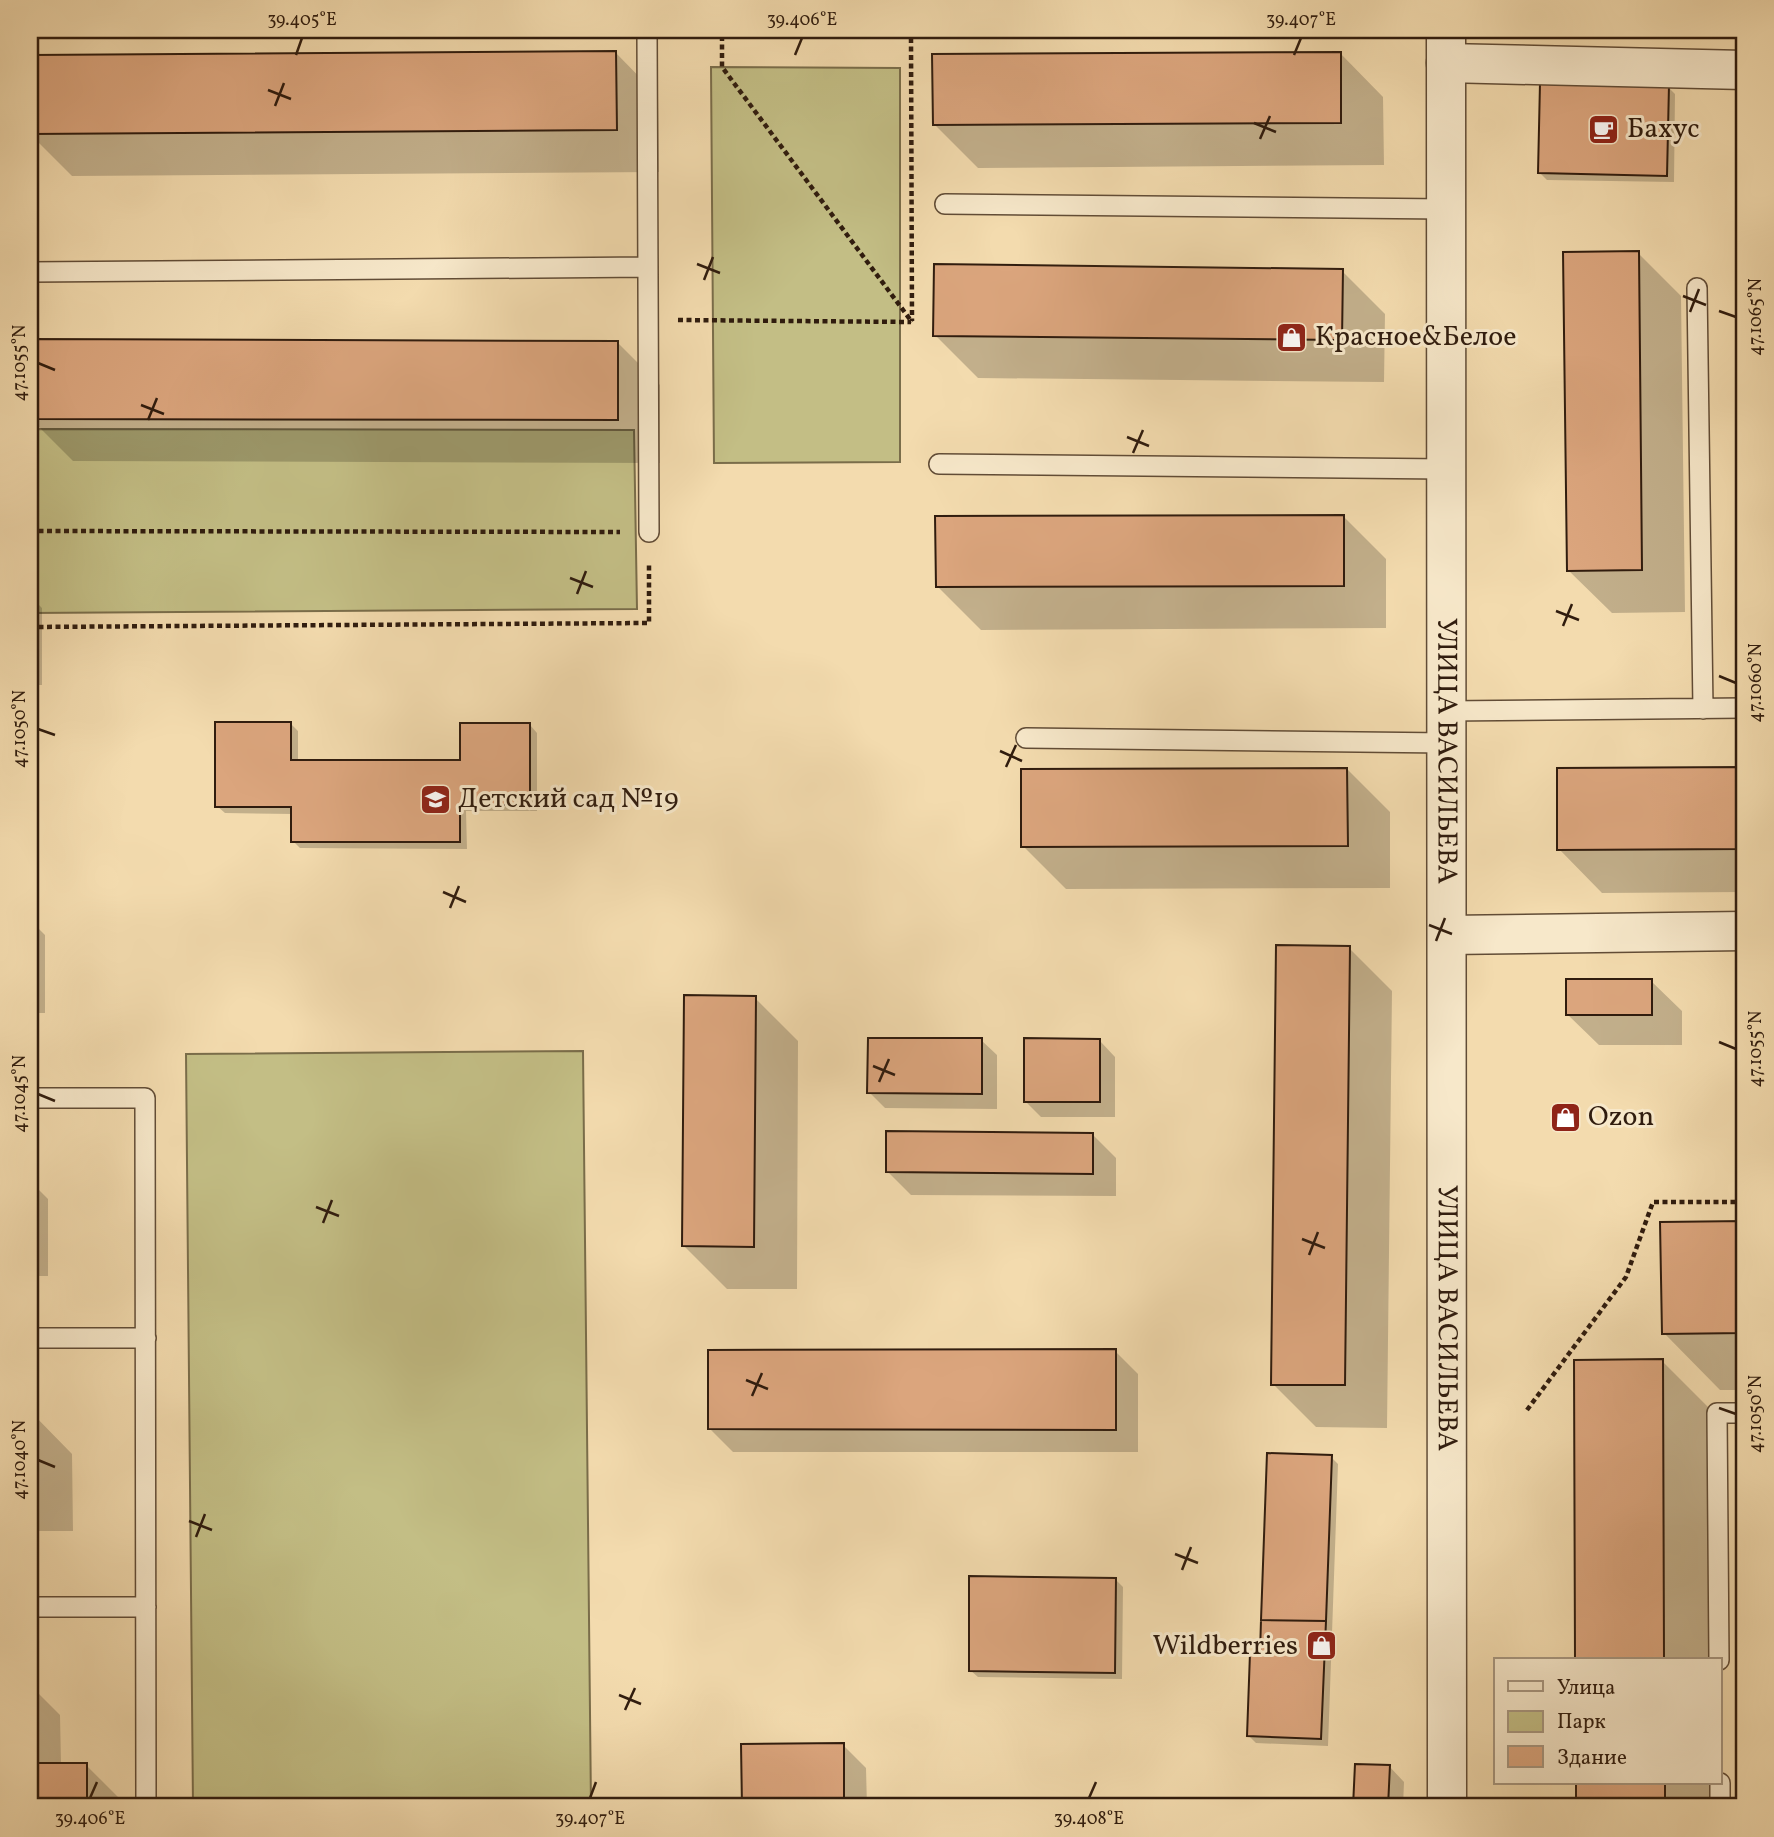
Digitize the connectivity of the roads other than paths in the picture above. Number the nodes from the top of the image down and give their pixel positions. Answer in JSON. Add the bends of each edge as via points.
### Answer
{"nodes":[{"id":1,"x":647,"y":30,"type":"edge"},
{"id":2,"x":1446,"y":46,"type":"edge"},
{"id":3,"x":1744,"y":70,"type":"edge"},
{"id":4,"x":945,"y":204,"type":"dead end"},
{"id":5,"x":1446,"y":209,"type":"junction"},
{"id":6,"x":648,"y":267,"type":"junction"},
{"id":7,"x":30,"y":272,"type":"edge"},
{"id":8,"x":1698,"y":288,"type":"dead end"},
{"id":9,"x":939,"y":464,"type":"dead end"},
{"id":10,"x":1446,"y":470,"type":"junction"},
{"id":11,"x":649,"y":532,"type":"road end"},
{"id":12,"x":1744,"y":708,"type":"edge"},
{"id":13,"x":1703,"y":709,"type":"junction"},
{"id":14,"x":1447,"y":727,"type":"junction"},
{"id":15,"x":1026,"y":738,"type":"dead end"},
{"id":16,"x":1744,"y":931,"type":"edge"},
{"id":17,"x":1447,"y":935,"type":"junction"},
{"id":18,"x":30,"y":1098,"type":"edge"},
{"id":19,"x":30,"y":1338,"type":"edge"},
{"id":20,"x":146,"y":1338,"type":"junction"},
{"id":21,"x":1744,"y":1413,"type":"edge"},
{"id":22,"x":30,"y":1606,"type":"edge"},
{"id":23,"x":146,"y":1607,"type":"junction"},
{"id":24,"x":1719,"y":1658,"type":"edge"},
{"id":25,"x":1720,"y":1784,"type":"edge"},
{"id":26,"x":146,"y":1807,"type":"edge"},
{"id":27,"x":1447,"y":1807,"type":"edge"},
{"id":28,"x":1720,"y":1807,"type":"edge"}],
"edges":[{"from":1,"to":6,"type":"lane"},
{"from":2,"to":3,"type":"street"},
{"from":2,"to":5,"type":"street","name":"УЛИЦА ВАСИЛЬЕВА"},
{"from":4,"to":5,"type":"lane"},
{"from":5,"to":10,"type":"street","name":"УЛИЦА ВАСИЛЬЕВА"},
{"from":6,"to":7,"type":"lane"},
{"from":6,"to":11,"type":"lane"},
{"from":8,"to":13,"type":"lane"},
{"from":9,"to":10,"type":"lane"},
{"from":10,"to":14,"type":"street","name":"УЛИЦА ВАСИЛЬЕВА"},
{"from":12,"to":13,"type":"lane"},
{"from":13,"to":14,"type":"lane"},
{"from":14,"to":15,"type":"lane"},
{"from":14,"to":17,"type":"street","name":"УЛИЦА ВАСИЛЬЕВА"},
{"from":16,"to":17,"type":"street"},
{"from":17,"to":27,"type":"street","name":"УЛИЦА ВАСИЛЬЕВА"},
{"from":18,"to":20,"type":"lane","via":[[145,1098]]},
{"from":19,"to":20,"type":"lane"},
{"from":20,"to":23,"type":"lane"},
{"from":21,"to":24,"type":"lane","via":[[1717,1413]]},
{"from":22,"to":23,"type":"lane"},
{"from":23,"to":26,"type":"lane"},
{"from":25,"to":28,"type":"lane"}]}
